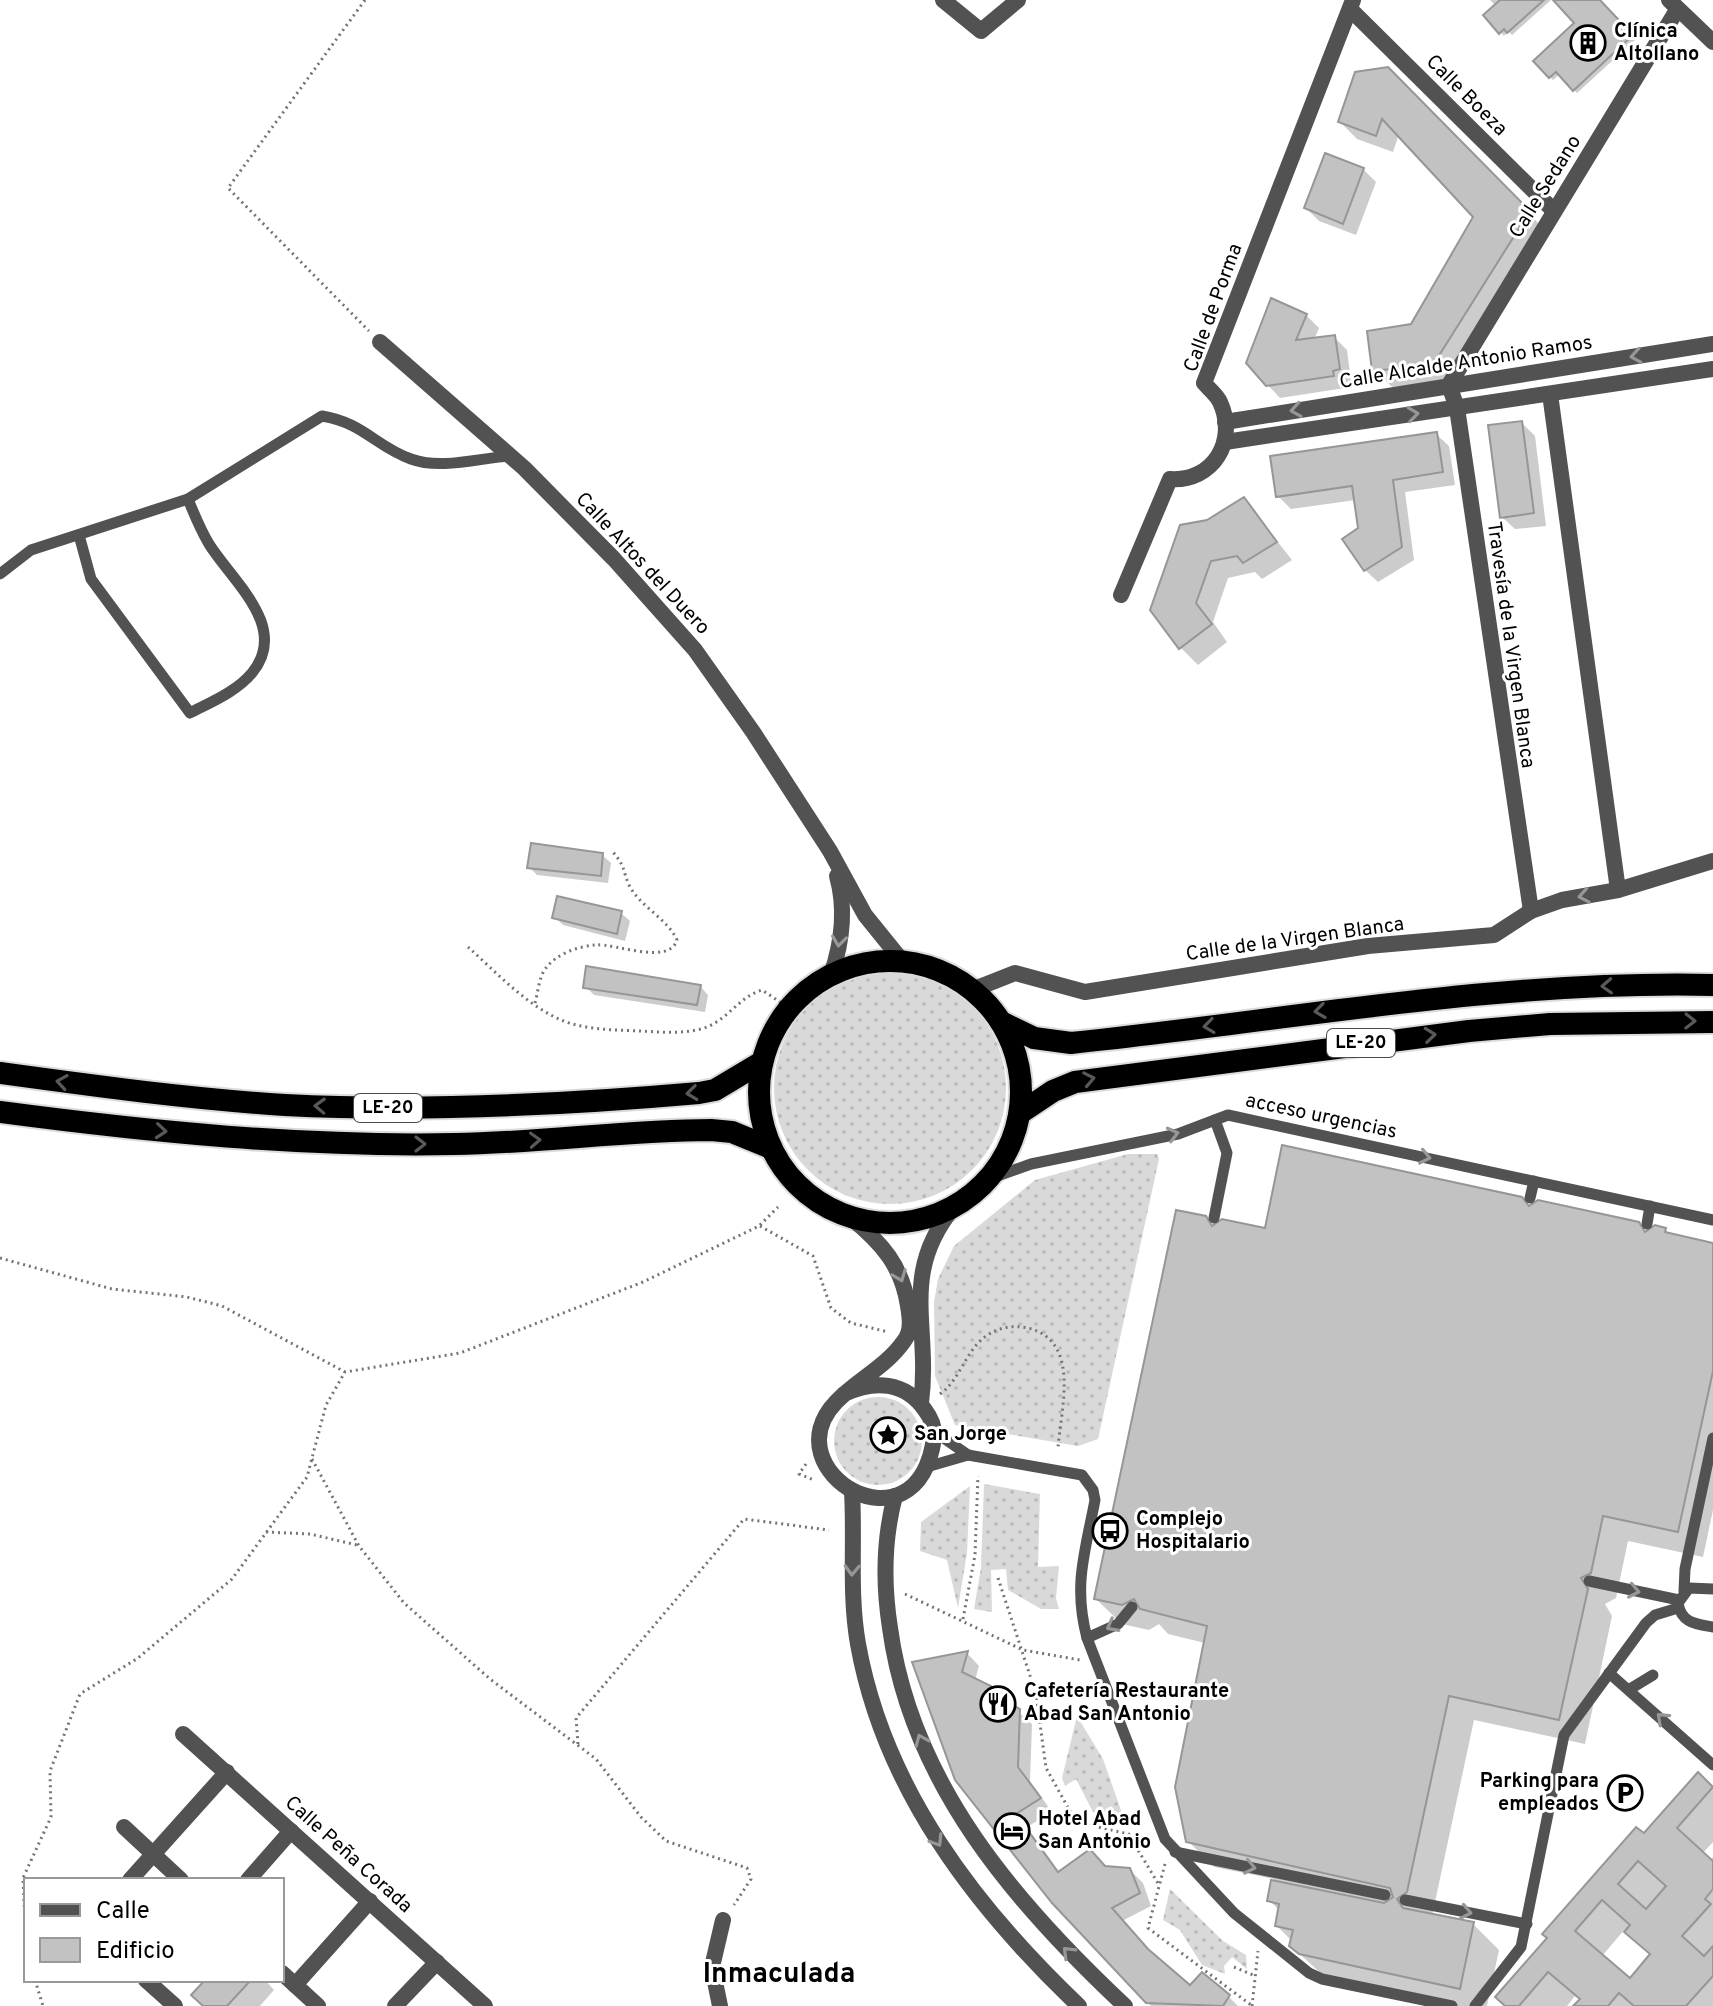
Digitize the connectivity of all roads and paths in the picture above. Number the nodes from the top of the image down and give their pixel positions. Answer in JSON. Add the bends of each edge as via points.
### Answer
{"nodes":[{"id":1,"x":365,"y":0,"type":"edge"},
{"id":2,"x":943,"y":0,"type":"edge"},
{"id":3,"x":1018,"y":0,"type":"edge"},
{"id":4,"x":1351,"y":5,"type":"edge"},
{"id":5,"x":1673,"y":5,"type":"edge"},
{"id":6,"x":1713,"y":42,"type":"edge"},
{"id":7,"x":1554,"y":211,"type":"junction"},
{"id":8,"x":380,"y":342,"type":"joint"},
{"id":9,"x":1713,"y":344,"type":"edge"},
{"id":10,"x":1713,"y":369,"type":"edge"},
{"id":11,"x":1449,"y":385,"type":"junction"},
{"id":12,"x":1550,"y":394,"type":"junction"},
{"id":13,"x":1457,"y":408,"type":"junction"},
{"id":14,"x":1225,"y":422,"type":"junction"},
{"id":15,"x":1225,"y":442,"type":"junction"},
{"id":16,"x":510,"y":456,"type":"junction"},
{"id":17,"x":188,"y":499,"type":"junction"},
{"id":18,"x":79,"y":535,"type":"junction"},
{"id":19,"x":0,"y":574,"type":"edge"},
{"id":20,"x":1121,"y":595,"type":"dead end"},
{"id":21,"x":612,"y":851,"type":"dead end"},
{"id":22,"x":830,"y":851,"type":"junction"},
{"id":23,"x":1713,"y":861,"type":"edge"},
{"id":24,"x":1618,"y":890,"type":"junction"},
{"id":25,"x":1531,"y":911,"type":"junction"},
{"id":26,"x":468,"y":947,"type":"dead end"},
{"id":27,"x":903,"y":962,"type":"junction"},
{"id":28,"x":831,"y":975,"type":"junction"},
{"id":29,"x":1713,"y":985,"type":"edge"},
{"id":30,"x":972,"y":990,"type":"junction"},
{"id":31,"x":535,"y":1003,"type":"junction"},
{"id":32,"x":789,"y":1008,"type":"junction"},
{"id":33,"x":1001,"y":1022,"type":"junction"},
{"id":34,"x":1713,"y":1022,"type":"edge"},
{"id":35,"x":762,"y":1062,"type":"junction"},
{"id":36,"x":3,"y":1073,"type":"edge"},
{"id":37,"x":0,"y":1112,"type":"edge"},
{"id":38,"x":1020,"y":1113,"type":"junction"},
{"id":39,"x":1215,"y":1120,"type":"junction"},
{"id":40,"x":771,"y":1148,"type":"junction"},
{"id":41,"x":989,"y":1179,"type":"junction"},
{"id":42,"x":1534,"y":1181,"type":"junction"},
{"id":43,"x":1530,"y":1198,"type":"dead end"},
{"id":44,"x":1650,"y":1206,"type":"junction"},
{"id":45,"x":778,"y":1207,"type":"dead end"},
{"id":46,"x":953,"y":1208,"type":"junction"},
{"id":47,"x":851,"y":1218,"type":"junction"},
{"id":48,"x":1214,"y":1218,"type":"dead end"},
{"id":49,"x":1713,"y":1220,"type":"edge"},
{"id":50,"x":1647,"y":1224,"type":"dead end"},
{"id":51,"x":759,"y":1226,"type":"junction"},
{"id":52,"x":0,"y":1258,"type":"edge"},
{"id":53,"x":895,"y":1335,"type":"dead end"},
{"id":54,"x":345,"y":1372,"type":"junction"},
{"id":55,"x":844,"y":1394,"type":"junction"},
{"id":56,"x":928,"y":1399,"type":"junction"},
{"id":57,"x":935,"y":1432,"type":"junction"},
{"id":58,"x":1713,"y":1438,"type":"edge"},
{"id":59,"x":1058,"y":1448,"type":"dead end"},
{"id":60,"x":968,"y":1455,"type":"junction"},
{"id":61,"x":312,"y":1459,"type":"junction"},
{"id":62,"x":930,"y":1466,"type":"junction"},
{"id":63,"x":978,"y":1476,"type":"dead end"},
{"id":64,"x":852,"y":1492,"type":"junction"},
{"id":65,"x":895,"y":1496,"type":"junction"},
{"id":66,"x":829,"y":1530,"type":"dead end"},
{"id":67,"x":266,"y":1532,"type":"junction"},
{"id":68,"x":359,"y":1546,"type":"junction"},
{"id":69,"x":998,"y":1578,"type":"dead end"},
{"id":70,"x":1589,"y":1581,"type":"dead end"},
{"id":71,"x":1713,"y":1589,"type":"edge"},
{"id":72,"x":897,"y":1590,"type":"dead end"},
{"id":73,"x":1681,"y":1600,"type":"junction"},
{"id":74,"x":1132,"y":1607,"type":"dead end"},
{"id":75,"x":963,"y":1621,"type":"junction"},
{"id":76,"x":1713,"y":1627,"type":"edge"},
{"id":77,"x":1087,"y":1638,"type":"junction"},
{"id":78,"x":1023,"y":1650,"type":"junction"},
{"id":79,"x":1084,"y":1660,"type":"dead end"},
{"id":80,"x":1609,"y":1673,"type":"junction"},
{"id":81,"x":1653,"y":1675,"type":"dead end"},
{"id":82,"x":1630,"y":1689,"type":"junction"},
{"id":83,"x":183,"y":1734,"type":"dead end"},
{"id":84,"x":578,"y":1744,"type":"junction"},
{"id":85,"x":1713,"y":1765,"type":"edge"},
{"id":86,"x":227,"y":1772,"type":"junction"},
{"id":87,"x":124,"y":1827,"type":"dead end"},
{"id":88,"x":291,"y":1831,"type":"junction"},
{"id":89,"x":1129,"y":1835,"type":"junction"},
{"id":90,"x":1153,"y":1840,"type":"dead end"},
{"id":91,"x":1174,"y":1851,"type":"junction"},
{"id":92,"x":153,"y":1854,"type":"junction"},
{"id":93,"x":1165,"y":1864,"type":"dead end"},
{"id":94,"x":132,"y":1878,"type":"edge"},
{"id":95,"x":179,"y":1878,"type":"edge"},
{"id":96,"x":250,"y":1878,"type":"edge"},
{"id":97,"x":1159,"y":1885,"type":"junction"},
{"id":98,"x":1385,"y":1895,"type":"dead end"},
{"id":99,"x":1405,"y":1900,"type":"dead end"},
{"id":100,"x":370,"y":1901,"type":"junction"},
{"id":101,"x":24,"y":1902,"type":"edge"},
{"id":102,"x":723,"y":1920,"type":"joint"},
{"id":103,"x":1527,"y":1924,"type":"junction"},
{"id":104,"x":1258,"y":1950,"type":"dead end"},
{"id":105,"x":437,"y":1962,"type":"junction"},
{"id":106,"x":1234,"y":1967,"type":"dead end"},
{"id":107,"x":284,"y":1975,"type":"edge"},
{"id":108,"x":1255,"y":1975,"type":"junction"},
{"id":109,"x":36,"y":1982,"type":"edge"},
{"id":110,"x":148,"y":1982,"type":"edge"},
{"id":111,"x":295,"y":1985,"type":"junction"},
{"id":112,"x":43,"y":2006,"type":"edge"},
{"id":113,"x":175,"y":2006,"type":"edge"},
{"id":114,"x":318,"y":2006,"type":"edge"},
{"id":115,"x":395,"y":2006,"type":"edge"},
{"id":116,"x":485,"y":2006,"type":"edge"},
{"id":117,"x":720,"y":2006,"type":"edge"},
{"id":118,"x":1079,"y":2006,"type":"edge"},
{"id":119,"x":1125,"y":2006,"type":"edge"},
{"id":120,"x":1251,"y":2006,"type":"edge"},
{"id":121,"x":1452,"y":2006,"type":"edge"},
{"id":122,"x":1475,"y":2006,"type":"edge"}],
"edges":[{"from":1,"to":8,"type":"path","via":[[228,188]]},
{"from":2,"to":3,"type":"street","via":[[981,31]]},
{"from":4,"to":7,"type":"street","name":"Calle Boeza"},
{"from":4,"to":14,"type":"street","name":"Calle de Porma","via":[[1204,383],[1220,401]]},
{"from":5,"to":6,"type":"street"},
{"from":5,"to":7,"type":"street","name":"Calle Sedano"},
{"from":7,"to":11,"type":"street","name":"Calle Sedano"},
{"from":8,"to":16,"type":"street","name":"Calle Altos del Duero"},
{"from":9,"to":11,"type":"street","name":"Calle Alcalde Antonio Ramos","one_way":true},
{"from":10,"to":12,"type":"street","name":"Calle Alcalde Antonio Ramos"},
{"from":11,"to":13,"type":"street","name":"Travesía de la Virgen Blanca"},
{"from":11,"to":14,"type":"street","name":"Calle Alcalde Antonio Ramos","one_way":true},
{"from":12,"to":13,"type":"street","name":"Calle Alcalde Antonio Ramos"},
{"from":12,"to":24,"type":"street"},
{"from":15,"to":13,"type":"street","name":"Calle Alcalde Antonio Ramos","one_way":true},
{"from":13,"to":25,"type":"street","name":"Travesía de la Virgen Blanca"},
{"from":14,"to":15,"type":"street","name":"Calle de Porma"},
{"from":15,"to":20,"type":"street","via":[[1208,470],[1196,478],[1170,479]]},
{"from":16,"to":17,"type":"lane","via":[[434,464],[414,460],[347,420],[322,416]]},
{"from":16,"to":22,"type":"street","name":"Calle Altos del Duero","via":[[614,559],[695,650]]},
{"from":17,"to":18,"type":"lane"},
{"from":17,"to":18,"type":"lane","via":[[210,545],[259,613],[265,637],[252,673],[190,713],[91,579]]},
{"from":18,"to":19,"type":"lane","via":[[31,550]]},
{"from":21,"to":31,"type":"path","via":[[625,866],[630,886],[672,929],[675,946],[641,952],[596,945],[561,954],[544,969]]},
{"from":22,"to":27,"type":"street","name":"Calle Altos del Duero","via":[[865,915]]},
{"from":22,"to":28,"type":"street","name":"Calle Altos del Duero","one_way":true,"via":[[841,892],[838,954]]},
{"from":23,"to":24,"type":"street","name":"Calle de la Virgen Blanca"},
{"from":24,"to":25,"type":"street","name":"Calle de la Virgen Blanca","one_way":true},
{"from":25,"to":30,"type":"street","name":"Calle de la Virgen Blanca","via":[[1494,935],[1368,946],[1085,992],[1015,973]]},
{"from":26,"to":31,"type":"path"},
{"from":27,"to":28,"type":"highway","number":"LE-20","via":[[866,964]]},
{"from":27,"to":30,"type":"highway","number":"LE-20","via":[[951,976]]},
{"from":28,"to":32,"type":"highway","number":"LE-20"},
{"from":29,"to":33,"type":"highway","number":"LE-20","one_way":true,"via":[[1463,994],[1071,1043],[1034,1038]]},
{"from":30,"to":33,"type":"highway","number":"LE-20"},
{"from":31,"to":32,"type":"path","via":[[565,1021],[596,1029],[680,1033],[724,1020],[762,990]]},
{"from":32,"to":35,"type":"highway","number":"LE-20"},
{"from":33,"to":38,"type":"highway","number":"LE-20","via":[[1019,1066]]},
{"from":38,"to":34,"type":"highway","number":"LE-20","one_way":true,"via":[[1075,1082],[1296,1051],[1550,1024]]},
{"from":35,"to":36,"type":"highway","number":"LE-20","one_way":true,"via":[[715,1090],[699,1093],[468,1107],[284,1105],[116,1091]]},
{"from":35,"to":40,"type":"highway","number":"LE-20","via":[[759,1106]]},
{"from":37,"to":40,"type":"highway","number":"LE-20","one_way":true,"via":[[308,1142],[457,1144],[711,1130],[732,1132]]},
{"from":38,"to":41,"type":"highway","number":"LE-20","via":[[1009,1149]]},
{"from":41,"to":39,"type":"lane","name":"acceso urgencias","one_way":true,"via":[[1031,1164],[1178,1134]]},
{"from":39,"to":42,"type":"lane","name":"acceso urgencias","one_way":true,"via":[[1228,1115]]},
{"from":39,"to":48,"type":"lane","via":[[1227,1153]]},
{"from":40,"to":47,"type":"highway","number":"LE-20","via":[[788,1175],[816,1201]]},
{"from":41,"to":46,"type":"highway","number":"LE-20"},
{"from":42,"to":43,"type":"lane"},
{"from":42,"to":44,"type":"lane","name":"acceso urgencias"},
{"from":44,"to":49,"type":"lane","name":"acceso urgencias"},
{"from":44,"to":50,"type":"lane"},
{"from":45,"to":51,"type":"path"},
{"from":46,"to":47,"type":"highway","number":"LE-20","via":[[903,1223]]},
{"from":46,"to":56,"type":"street","via":[[936,1228],[920,1276]]},
{"from":47,"to":55,"type":"street","one_way":true,"via":[[896,1263],[910,1322],[905,1340]]},
{"from":51,"to":53,"type":"path","via":[[813,1256],[831,1308],[840,1317]]},
{"from":51,"to":54,"type":"path","via":[[643,1282],[460,1353]]},
{"from":52,"to":54,"type":"path","via":[[81,1282],[222,1306]]},
{"from":54,"to":61,"type":"path","via":[[326,1405]]},
{"from":55,"to":56,"type":"street","via":[[876,1384]]},
{"from":55,"to":64,"type":"street","via":[[826,1416],[820,1445],[830,1473]]},
{"from":56,"to":57,"type":"street"},
{"from":56,"to":59,"type":"path","via":[[955,1381],[986,1336],[1011,1326],[1038,1331],[1059,1350],[1064,1365]]},
{"from":57,"to":60,"type":"lane"},
{"from":57,"to":62,"type":"street"},
{"from":58,"to":73,"type":"lane"},
{"from":60,"to":62,"type":"lane"},
{"from":60,"to":77,"type":"lane","via":[[1072,1471],[1089,1482],[1095,1500],[1078,1588]]},
{"from":61,"to":67,"type":"path","via":[[307,1477]]},
{"from":61,"to":68,"type":"path"},
{"from":62,"to":65,"type":"street","via":[[920,1480]]},
{"from":63,"to":75,"type":"path","via":[[975,1555]]},
{"from":64,"to":65,"type":"street","via":[[870,1498]]},
{"from":64,"to":118,"type":"street","one_way":true,"via":[[852,1590],[859,1644],[871,1696],[904,1782],[943,1851],[1004,1928]]},
{"from":119,"to":65,"type":"street","one_way":true,"via":[[1063,1948],[1010,1887],[962,1821],[929,1759],[897,1670],[885,1597],[885,1540]]},
{"from":66,"to":84,"type":"path","via":[[744,1519],[576,1718]]},
{"from":67,"to":68,"type":"path","via":[[310,1534]]},
{"from":67,"to":101,"type":"path","via":[[232,1579],[138,1658],[80,1694],[50,1771],[51,1817],[23,1878]]},
{"from":68,"to":84,"type":"path","via":[[404,1603],[490,1679]]},
{"from":69,"to":78,"type":"path"},
{"from":70,"to":73,"type":"lane","one_way":true},
{"from":71,"to":73,"type":"lane","via":[[1695,1586]]},
{"from":72,"to":75,"type":"path"},
{"from":73,"to":76,"type":"lane","via":[[1688,1621]]},
{"from":73,"to":80,"type":"lane","via":[[1655,1615]]},
{"from":74,"to":77,"type":"lane","one_way":true,"via":[[1118,1624]]},
{"from":75,"to":78,"type":"path"},
{"from":77,"to":91,"type":"lane"},
{"from":78,"to":79,"type":"path"},
{"from":78,"to":89,"type":"path","via":[[1036,1694],[1046,1768],[1076,1822]]},
{"from":80,"to":82,"type":"lane"},
{"from":80,"to":103,"type":"lane","via":[[1564,1735]]},
{"from":81,"to":82,"type":"lane"},
{"from":85,"to":82,"type":"lane","one_way":true},
{"from":83,"to":86,"type":"street","name":"Calle Peña Corada"},
{"from":84,"to":102,"type":"path","via":[[666,1841],[747,1868],[751,1879]]},
{"from":86,"to":88,"type":"street","name":"Calle Peña Corada"},
{"from":86,"to":92,"type":"street"},
{"from":87,"to":92,"type":"street"},
{"from":88,"to":96,"type":"street"},
{"from":88,"to":100,"type":"street","name":"Calle Peña Corada"},
{"from":89,"to":90,"type":"path"},
{"from":89,"to":97,"type":"path"},
{"from":91,"to":98,"type":"lane","one_way":true},
{"from":91,"to":121,"type":"lane","via":[[1234,1913],[1309,1973]]},
{"from":92,"to":94,"type":"street"},
{"from":92,"to":95,"type":"street"},
{"from":93,"to":97,"type":"path"},
{"from":97,"to":120,"type":"path","via":[[1148,1928]]},
{"from":99,"to":103,"type":"lane","one_way":true},
{"from":100,"to":105,"type":"street","name":"Calle Peña Corada"},
{"from":100,"to":111,"type":"street"},
{"from":102,"to":117,"type":"street","via":[[712,1967]]},
{"from":103,"to":122,"type":"lane","via":[[1521,1947]]},
{"from":104,"to":108,"type":"path"},
{"from":105,"to":115,"type":"street"},
{"from":105,"to":116,"type":"street","name":"Calle Peña Corada"},
{"from":106,"to":108,"type":"path"},
{"from":107,"to":111,"type":"street"},
{"from":108,"to":120,"type":"path"},
{"from":109,"to":112,"type":"path"},
{"from":110,"to":113,"type":"street"},
{"from":111,"to":114,"type":"street"}]}
